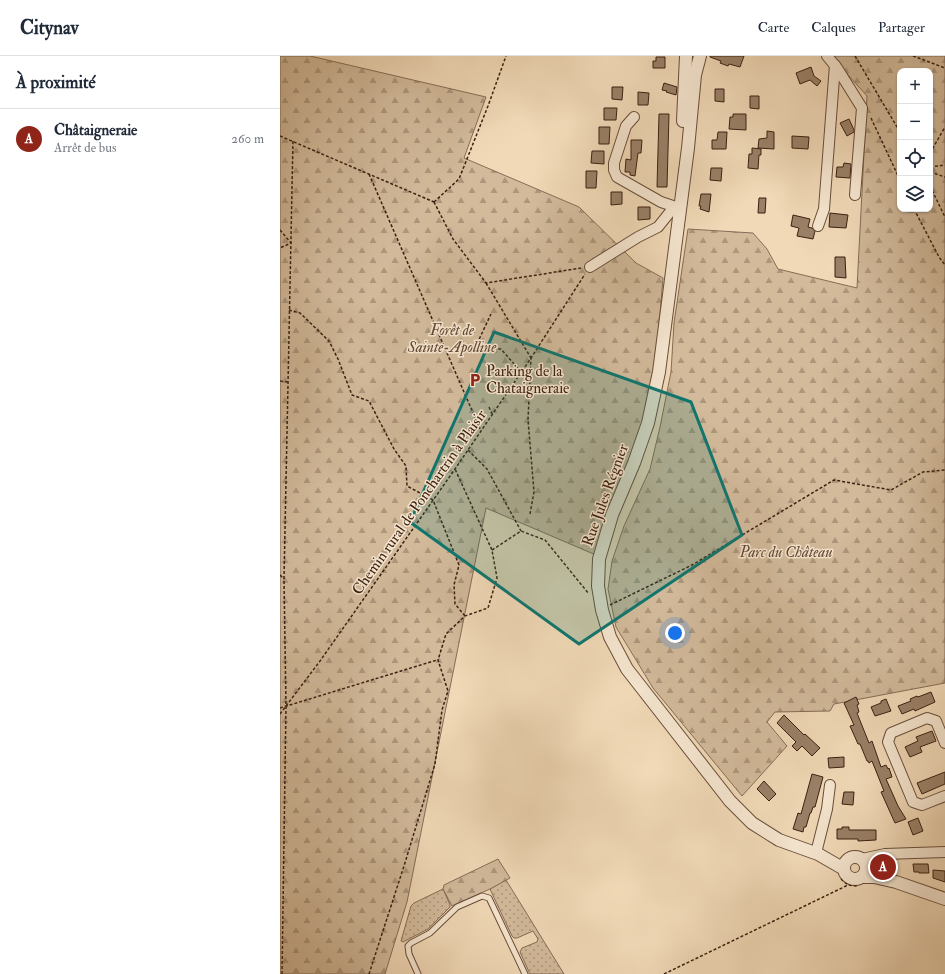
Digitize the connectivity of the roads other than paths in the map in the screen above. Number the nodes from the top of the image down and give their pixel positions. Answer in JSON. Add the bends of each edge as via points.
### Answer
{"nodes":[{"id":1,"x":686,"y":56,"type":"edge"},
{"id":2,"x":700,"y":56,"type":"edge"},
{"id":3,"x":828,"y":56,"type":"edge"},
{"id":4,"x":835,"y":65,"type":"junction"},
{"id":5,"x":634,"y":117,"type":"dead end"},
{"id":6,"x":683,"y":178,"type":"junction"},
{"id":7,"x":855,"y":195,"type":"dead end"},
{"id":8,"x":677,"y":207,"type":"junction"},
{"id":9,"x":818,"y":226,"type":"dead end"},
{"id":10,"x":590,"y":267,"type":"road end"},
{"id":11,"x":945,"y":743,"type":"edge"},
{"id":12,"x":830,"y":785,"type":"dead end"},
{"id":13,"x":945,"y":796,"type":"edge"},
{"id":14,"x":945,"y":852,"type":"edge"},
{"id":15,"x":817,"y":854,"type":"junction"},
{"id":16,"x":864,"y":862,"type":"junction"},
{"id":17,"x":851,"y":876,"type":"junction"},
{"id":18,"x":896,"y":882,"type":"junction"},
{"id":19,"x":945,"y":898,"type":"edge"},
{"id":20,"x":418,"y":974,"type":"edge"},
{"id":21,"x":525,"y":974,"type":"edge"}],
"edges":[{"from":1,"to":6,"type":"street","name":"Rue Jules Régnier"},
{"from":2,"to":6,"type":"street","name":"Rue Jules Régnier","via":[[695,75]]},
{"from":3,"to":4,"type":"street"},
{"from":4,"to":7,"type":"street","via":[[862,108]]},
{"from":4,"to":9,"type":"street","via":[[824,209]]},
{"from":5,"to":8,"type":"street","via":[[626,126],[614,163],[617,177],[661,202]]},
{"from":6,"to":8,"type":"street","name":"Rue Jules Régnier"},
{"from":8,"to":10,"type":"street","via":[[658,227]]},
{"from":8,"to":15,"type":"street","name":"Rue Jules Régnier","via":[[659,372],[648,423],[612,515],[599,558],[598,586],[602,610],[610,637],[627,669],[730,801],[752,823],[779,840]]},
{"from":11,"to":13,"type":"street","via":[[936,722],[927,718],[891,733],[888,742],[913,802],[922,805]]},
{"from":12,"to":15,"type":"street"},
{"from":14,"to":16,"type":"street","via":[[885,854]]},
{"from":15,"to":17,"type":"street","name":"Rue Jules Régnier"},
{"from":16,"to":17,"type":"street","via":[[866,872]]},
{"from":16,"to":17,"type":"street","via":[[855,857]]},
{"from":16,"to":18,"type":"street"},
{"from":17,"to":18,"type":"street","via":[[874,877]]},
{"from":18,"to":19,"type":"street"},
{"from":20,"to":21,"type":"lane","via":[[408,946],[430,934],[457,907],[482,896],[489,898]]}]}
